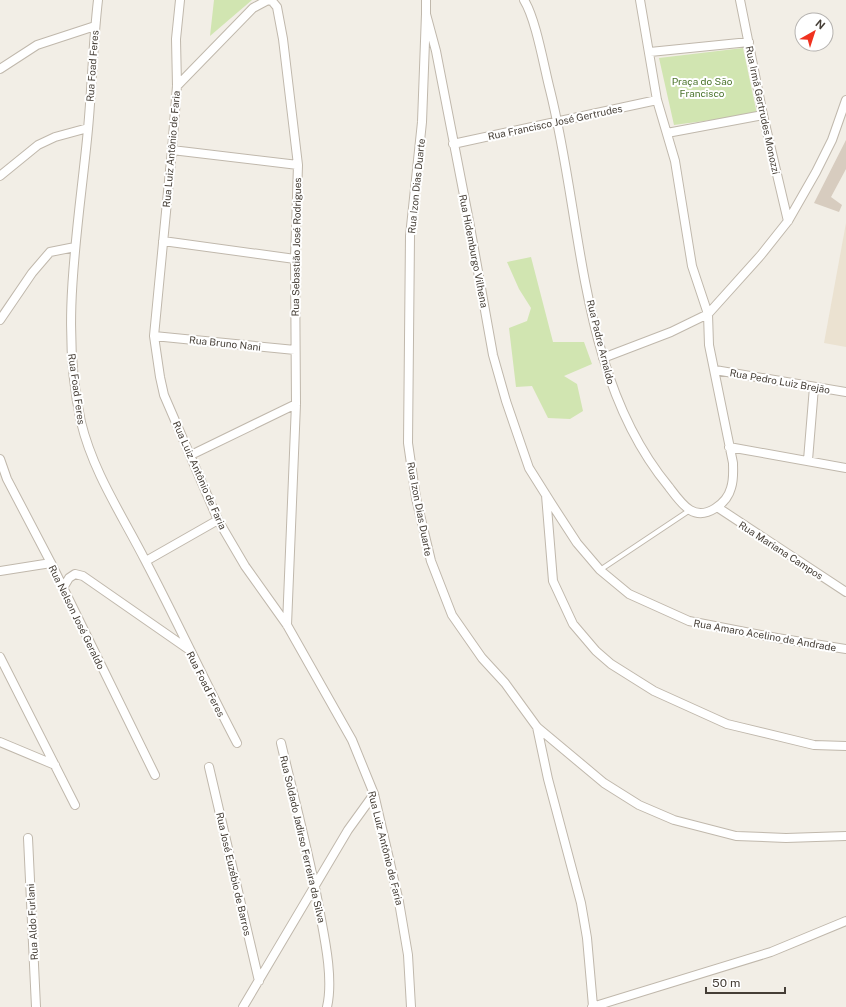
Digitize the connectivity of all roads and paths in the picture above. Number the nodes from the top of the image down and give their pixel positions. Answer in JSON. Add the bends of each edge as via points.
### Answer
{"nodes":[{"id":1,"x":98,"y":0,"type":"edge"},
{"id":2,"x":180,"y":0,"type":"edge"},
{"id":3,"x":426,"y":0,"type":"edge"},
{"id":4,"x":524,"y":0,"type":"edge"},
{"id":5,"x":640,"y":0,"type":"edge"},
{"id":6,"x":740,"y":0,"type":"edge"},
{"id":7,"x":426,"y":14,"type":"junction"},
{"id":8,"x":95,"y":26,"type":"junction"},
{"id":9,"x":749,"y":42,"type":"junction"},
{"id":10,"x":650,"y":52,"type":"junction"},
{"id":11,"x":0,"y":69,"type":"edge"},
{"id":12,"x":177,"y":86,"type":"junction"},
{"id":13,"x":657,"y":100,"type":"junction"},
{"id":14,"x":846,"y":100,"type":"edge"},
{"id":15,"x":763,"y":115,"type":"junction"},
{"id":16,"x":558,"y":122,"type":"junction"},
{"id":17,"x":88,"y":128,"type":"junction"},
{"id":18,"x":667,"y":133,"type":"junction"},
{"id":19,"x":453,"y":144,"type":"junction"},
{"id":20,"x":172,"y":150,"type":"junction"},
{"id":21,"x":298,"y":166,"type":"junction"},
{"id":22,"x":0,"y":176,"type":"edge"},
{"id":23,"x":788,"y":221,"type":"junction"},
{"id":24,"x":162,"y":241,"type":"junction"},
{"id":25,"x":75,"y":247,"type":"junction"},
{"id":26,"x":295,"y":259,"type":"junction"},
{"id":27,"x":708,"y":314,"type":"junction"},
{"id":28,"x":0,"y":320,"type":"edge"},
{"id":29,"x":154,"y":336,"type":"junction"},
{"id":30,"x":295,"y":350,"type":"junction"},
{"id":31,"x":603,"y":358,"type":"junction"},
{"id":32,"x":715,"y":370,"type":"junction"},
{"id":33,"x":814,"y":387,"type":"junction"},
{"id":34,"x":846,"y":392,"type":"edge"},
{"id":35,"x":296,"y":404,"type":"junction"},
{"id":36,"x":729,"y":447,"type":"junction"},
{"id":37,"x":191,"y":455,"type":"junction"},
{"id":38,"x":0,"y":459,"type":"edge"},
{"id":39,"x":808,"y":460,"type":"junction"},
{"id":40,"x":846,"y":468,"type":"edge"},
{"id":41,"x":546,"y":495,"type":"junction"},
{"id":42,"x":717,"y":507,"type":"junction"},
{"id":43,"x":690,"y":510,"type":"junction"},
{"id":44,"x":218,"y":520,"type":"junction"},
{"id":45,"x":146,"y":561,"type":"junction"},
{"id":46,"x":51,"y":563,"type":"junction"},
{"id":47,"x":600,"y":570,"type":"junction"},
{"id":48,"x":0,"y":571,"type":"edge"},
{"id":49,"x":63,"y":588,"type":"junction"},
{"id":50,"x":846,"y":592,"type":"edge"},
{"id":51,"x":287,"y":625,"type":"junction"},
{"id":52,"x":846,"y":649,"type":"edge"},
{"id":53,"x":189,"y":650,"type":"junction"},
{"id":54,"x":0,"y":657,"type":"edge"},
{"id":55,"x":537,"y":727,"type":"junction"},
{"id":56,"x":0,"y":742,"type":"edge"},
{"id":57,"x":237,"y":743,"type":"dead end"},
{"id":58,"x":281,"y":743,"type":"dead end"},
{"id":59,"x":846,"y":746,"type":"edge"},
{"id":60,"x":55,"y":766,"type":"junction"},
{"id":61,"x":209,"y":767,"type":"dead end"},
{"id":62,"x":155,"y":775,"type":"dead end"},
{"id":63,"x":374,"y":794,"type":"junction"},
{"id":64,"x":75,"y":805,"type":"dead end"},
{"id":65,"x":846,"y":836,"type":"edge"},
{"id":66,"x":28,"y":838,"type":"dead end"},
{"id":67,"x":315,"y":885,"type":"junction"},
{"id":68,"x":846,"y":921,"type":"edge"},
{"id":69,"x":259,"y":981,"type":"junction"},
{"id":70,"x":36,"y":1007,"type":"edge"},
{"id":71,"x":242,"y":1007,"type":"edge"},
{"id":72,"x":327,"y":1007,"type":"edge"},
{"id":73,"x":411,"y":1007,"type":"edge"},
{"id":74,"x":592,"y":1007,"type":"edge"}],
"edges":[{"from":1,"to":8,"type":"street","name":"Rua Foad Feres"},
{"from":2,"to":12,"type":"street","name":"Rua Luiz Antônio de Faria","via":[[176,39]]},
{"from":3,"to":7,"type":"street","name":"Rua Hidemburgo Vilhena"},
{"from":4,"to":16,"type":"street","name":"Rua Padre Arnaldo"},
{"from":5,"to":10,"type":"street"},
{"from":6,"to":9,"type":"street","name":"Rua Irmã Gertrudes Monozzi"},
{"from":7,"to":19,"type":"street","name":"Rua Hidemburgo Vilhena","via":[[436,51]]},
{"from":7,"to":55,"type":"street","name":"Rua Izon Dias Duarte","via":[[422,122],[410,236],[408,443],[416,498],[431,562],[452,615],[482,658],[505,683]]},
{"from":8,"to":11,"type":"street","via":[[37,45]]},
{"from":8,"to":17,"type":"street","name":"Rua Foad Feres"},
{"from":9,"to":10,"type":"street"},
{"from":9,"to":15,"type":"street","name":"Rua Irmã Gertrudes Monozzi"},
{"from":10,"to":13,"type":"street"},
{"from":12,"to":20,"type":"street","name":"Rua Luiz Antônio de Faria"},
{"from":12,"to":21,"type":"street","name":"Rua Sebastião José Rodrigues","via":[[252,8],[260,3],[272,1],[277,7],[283,39]]},
{"from":13,"to":16,"type":"street","name":"Rua Francisco José Gertrudes"},
{"from":13,"to":18,"type":"street"},
{"from":14,"to":23,"type":"street","via":[[829,147]]},
{"from":15,"to":18,"type":"street"},
{"from":15,"to":23,"type":"street","name":"Rua Irmã Gertrudes Monozzi"},
{"from":16,"to":19,"type":"street","name":"Rua Francisco José Gertrudes"},
{"from":16,"to":31,"type":"street","name":"Rua Padre Arnaldo","via":[[592,314]]},
{"from":17,"to":22,"type":"street","via":[[55,137],[38,145]]},
{"from":17,"to":25,"type":"street","name":"Rua Foad Feres"},
{"from":18,"to":27,"type":"street","via":[[675,161],[692,266]]},
{"from":19,"to":41,"type":"street","name":"Rua Hidemburgo Vilhena","via":[[493,355],[529,468]]},
{"from":20,"to":21,"type":"street"},
{"from":20,"to":24,"type":"street","name":"Rua Luiz Antônio de Faria"},
{"from":21,"to":26,"type":"street","name":"Rua Sebastião José Rodrigues"},
{"from":23,"to":27,"type":"street"},
{"from":24,"to":26,"type":"street"},
{"from":24,"to":29,"type":"street","name":"Rua Luiz Antônio de Faria"},
{"from":25,"to":28,"type":"street","via":[[50,252],[32,273]]},
{"from":25,"to":45,"type":"street","name":"Rua Foad Feres","via":[[70,326],[81,422],[103,482]]},
{"from":26,"to":30,"type":"street","name":"Rua Sebastião José Rodrigues"},
{"from":27,"to":31,"type":"street","via":[[671,332]]},
{"from":27,"to":32,"type":"street","via":[[709,345]]},
{"from":29,"to":30,"type":"street","name":"Rua Bruno Nani"},
{"from":29,"to":37,"type":"street","name":"Rua Luiz Antônio de Faria","via":[[164,395]]},
{"from":30,"to":35,"type":"street","name":"Rua Sebastião José Rodrigues"},
{"from":31,"to":43,"type":"street","name":"Rua Padre Arnaldo","via":[[627,424],[660,476]]},
{"from":32,"to":33,"type":"street","name":"Rua Pedro Luiz Brejão"},
{"from":32,"to":36,"type":"street"},
{"from":33,"to":34,"type":"street","name":"Rua Pedro Luiz Brejão"},
{"from":33,"to":39,"type":"street"},
{"from":35,"to":37,"type":"street"},
{"from":35,"to":51,"type":"street","name":"Rua Sebastião José Rodrigues"},
{"from":36,"to":39,"type":"street"},
{"from":36,"to":42,"type":"street","via":[[734,476],[729,494]]},
{"from":37,"to":44,"type":"street","name":"Rua Luiz Antônio de Faria"},
{"from":38,"to":46,"type":"street","name":"Rua Nelson José Geraldo","via":[[7,479]]},
{"from":39,"to":40,"type":"street"},
{"from":41,"to":47,"type":"street","name":"Rua Amaro Acelino de Andrade","via":[[577,542]]},
{"from":41,"to":59,"type":"street","via":[[553,581],[573,624],[611,664],[654,691],[727,724],[814,745]]},
{"from":42,"to":43,"type":"street","via":[[709,512],[700,513]]},
{"from":42,"to":50,"type":"street","name":"Rua Mariana Campos"},
{"from":43,"to":47,"type":"lane"},
{"from":44,"to":45,"type":"street"},
{"from":44,"to":51,"type":"street","name":"Rua Luiz Antônio de Faria","via":[[245,566]]},
{"from":45,"to":53,"type":"street","name":"Rua Foad Feres"},
{"from":46,"to":48,"type":"street"},
{"from":46,"to":49,"type":"street","name":"Rua Nelson José Geraldo"},
{"from":47,"to":52,"type":"street","name":"Rua Amaro Acelino de Andrade","via":[[629,594],[689,621]]},
{"from":49,"to":53,"type":"street","via":[[75,574],[83,576]]},
{"from":49,"to":62,"type":"street","name":"Rua Nelson José Geraldo"},
{"from":51,"to":63,"type":"street","name":"Rua Luiz Antônio de Faria","via":[[352,740]]},
{"from":53,"to":57,"type":"street","name":"Rua Foad Feres"},
{"from":54,"to":60,"type":"street"},
{"from":55,"to":65,"type":"street","name":"Rua Izon Dias Duarte","via":[[604,783],[639,805],[674,820],[736,836]]},
{"from":55,"to":74,"type":"street","via":[[581,903],[587,938]]},
{"from":56,"to":60,"type":"street"},
{"from":58,"to":67,"type":"street","name":"Rua Soldado Jadirso Ferreira da Silva"},
{"from":60,"to":64,"type":"street"},
{"from":61,"to":69,"type":"street","name":"Rua José Euzébio de Barros"},
{"from":63,"to":67,"type":"street","via":[[348,830]]},
{"from":63,"to":73,"type":"street","name":"Rua Luiz Antônio de Faria","via":[[400,902],[408,955]]},
{"from":66,"to":70,"type":"street","name":"Rua Aldo Furlani"},
{"from":67,"to":69,"type":"street"},
{"from":67,"to":72,"type":"street","name":"Rua Soldado Jadirso Ferreira da Silva","via":[[327,956]]},
{"from":68,"to":74,"type":"street","via":[[771,952]]},
{"from":69,"to":71,"type":"street"}]}
